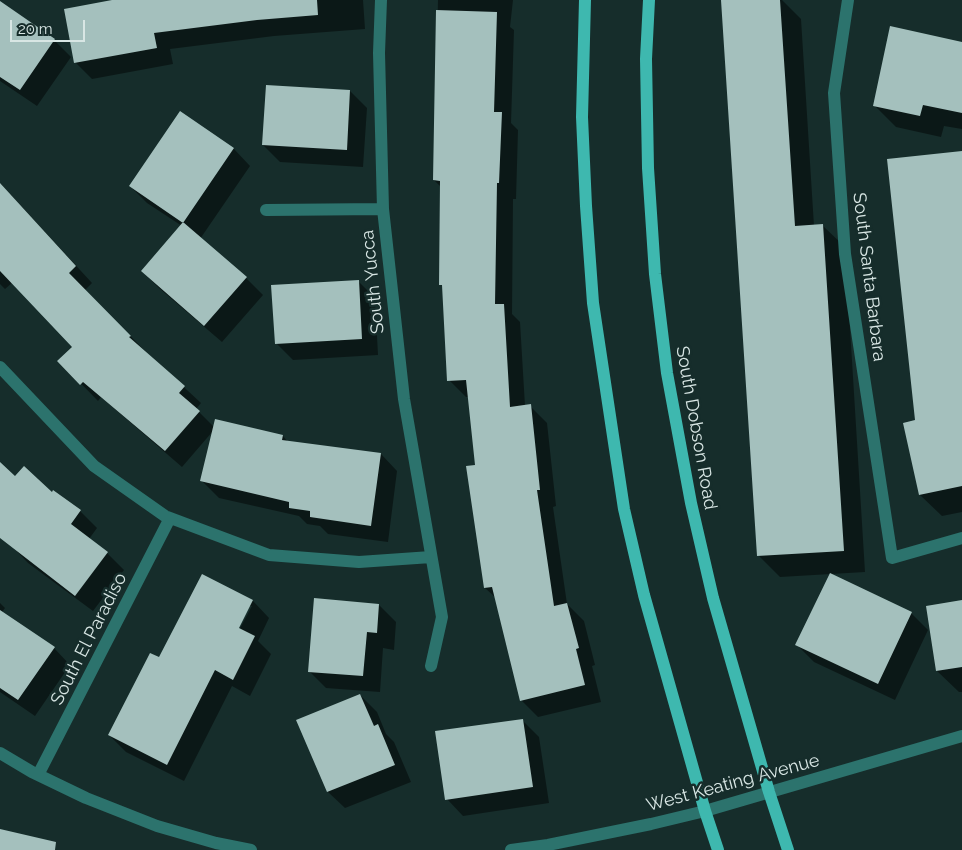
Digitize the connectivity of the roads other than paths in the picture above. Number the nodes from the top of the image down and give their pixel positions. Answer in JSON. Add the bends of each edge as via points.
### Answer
{"nodes":[{"id":1,"x":381,"y":0,"type":"edge"},
{"id":2,"x":585,"y":0,"type":"edge"},
{"id":3,"x":649,"y":0,"type":"edge"},
{"id":4,"x":848,"y":0,"type":"edge"},
{"id":5,"x":383,"y":209,"type":"junction"},
{"id":6,"x":266,"y":210,"type":"dead end"},
{"id":7,"x":0,"y":368,"type":"edge"},
{"id":8,"x":170,"y":518,"type":"junction"},
{"id":9,"x":962,"y":538,"type":"edge"},
{"id":10,"x":431,"y":557,"type":"junction"},
{"id":11,"x":431,"y":666,"type":"dead end"},
{"id":12,"x":962,"y":736,"type":"edge"},
{"id":13,"x":0,"y":753,"type":"edge"},
{"id":14,"x":38,"y":775,"type":"junction"},
{"id":15,"x":769,"y":792,"type":"junction"},
{"id":16,"x":705,"y":811,"type":"junction"},
{"id":17,"x":251,"y":850,"type":"edge"},
{"id":18,"x":511,"y":850,"type":"edge"},
{"id":19,"x":718,"y":850,"type":"edge"},
{"id":20,"x":788,"y":850,"type":"edge"}],
"edges":[{"from":1,"to":5,"type":"street","name":"South Yucca","via":[[379,53]]},
{"from":2,"to":16,"type":"main road","via":[[582,117],[593,303],[624,509],[644,595]]},
{"from":3,"to":15,"type":"main road","name":"South Dobson Road","via":[[646,58],[648,168],[655,274],[667,373],[691,503],[713,598]]},
{"from":4,"to":9,"type":"street","name":"South Santa Barbara","via":[[834,93],[845,254],[892,558]]},
{"from":5,"to":6,"type":"street"},
{"from":5,"to":10,"type":"street","name":"South Yucca","via":[[404,400]]},
{"from":7,"to":8,"type":"street","via":[[94,466]]},
{"from":8,"to":10,"type":"street","via":[[270,555],[359,562]]},
{"from":8,"to":14,"type":"street","name":"South El Paradiso"},
{"from":10,"to":11,"type":"street","name":"South Yucca","via":[[442,617]]},
{"from":12,"to":15,"type":"street","name":"West Keating Avenue"},
{"from":13,"to":14,"type":"street"},
{"from":14,"to":17,"type":"street","via":[[157,826]]},
{"from":15,"to":16,"type":"street","name":"West Keating Avenue"},
{"from":15,"to":20,"type":"main road","name":"South Dobson Road"},
{"from":16,"to":18,"type":"street","name":"West Keating Avenue"},
{"from":16,"to":19,"type":"main road"}]}
